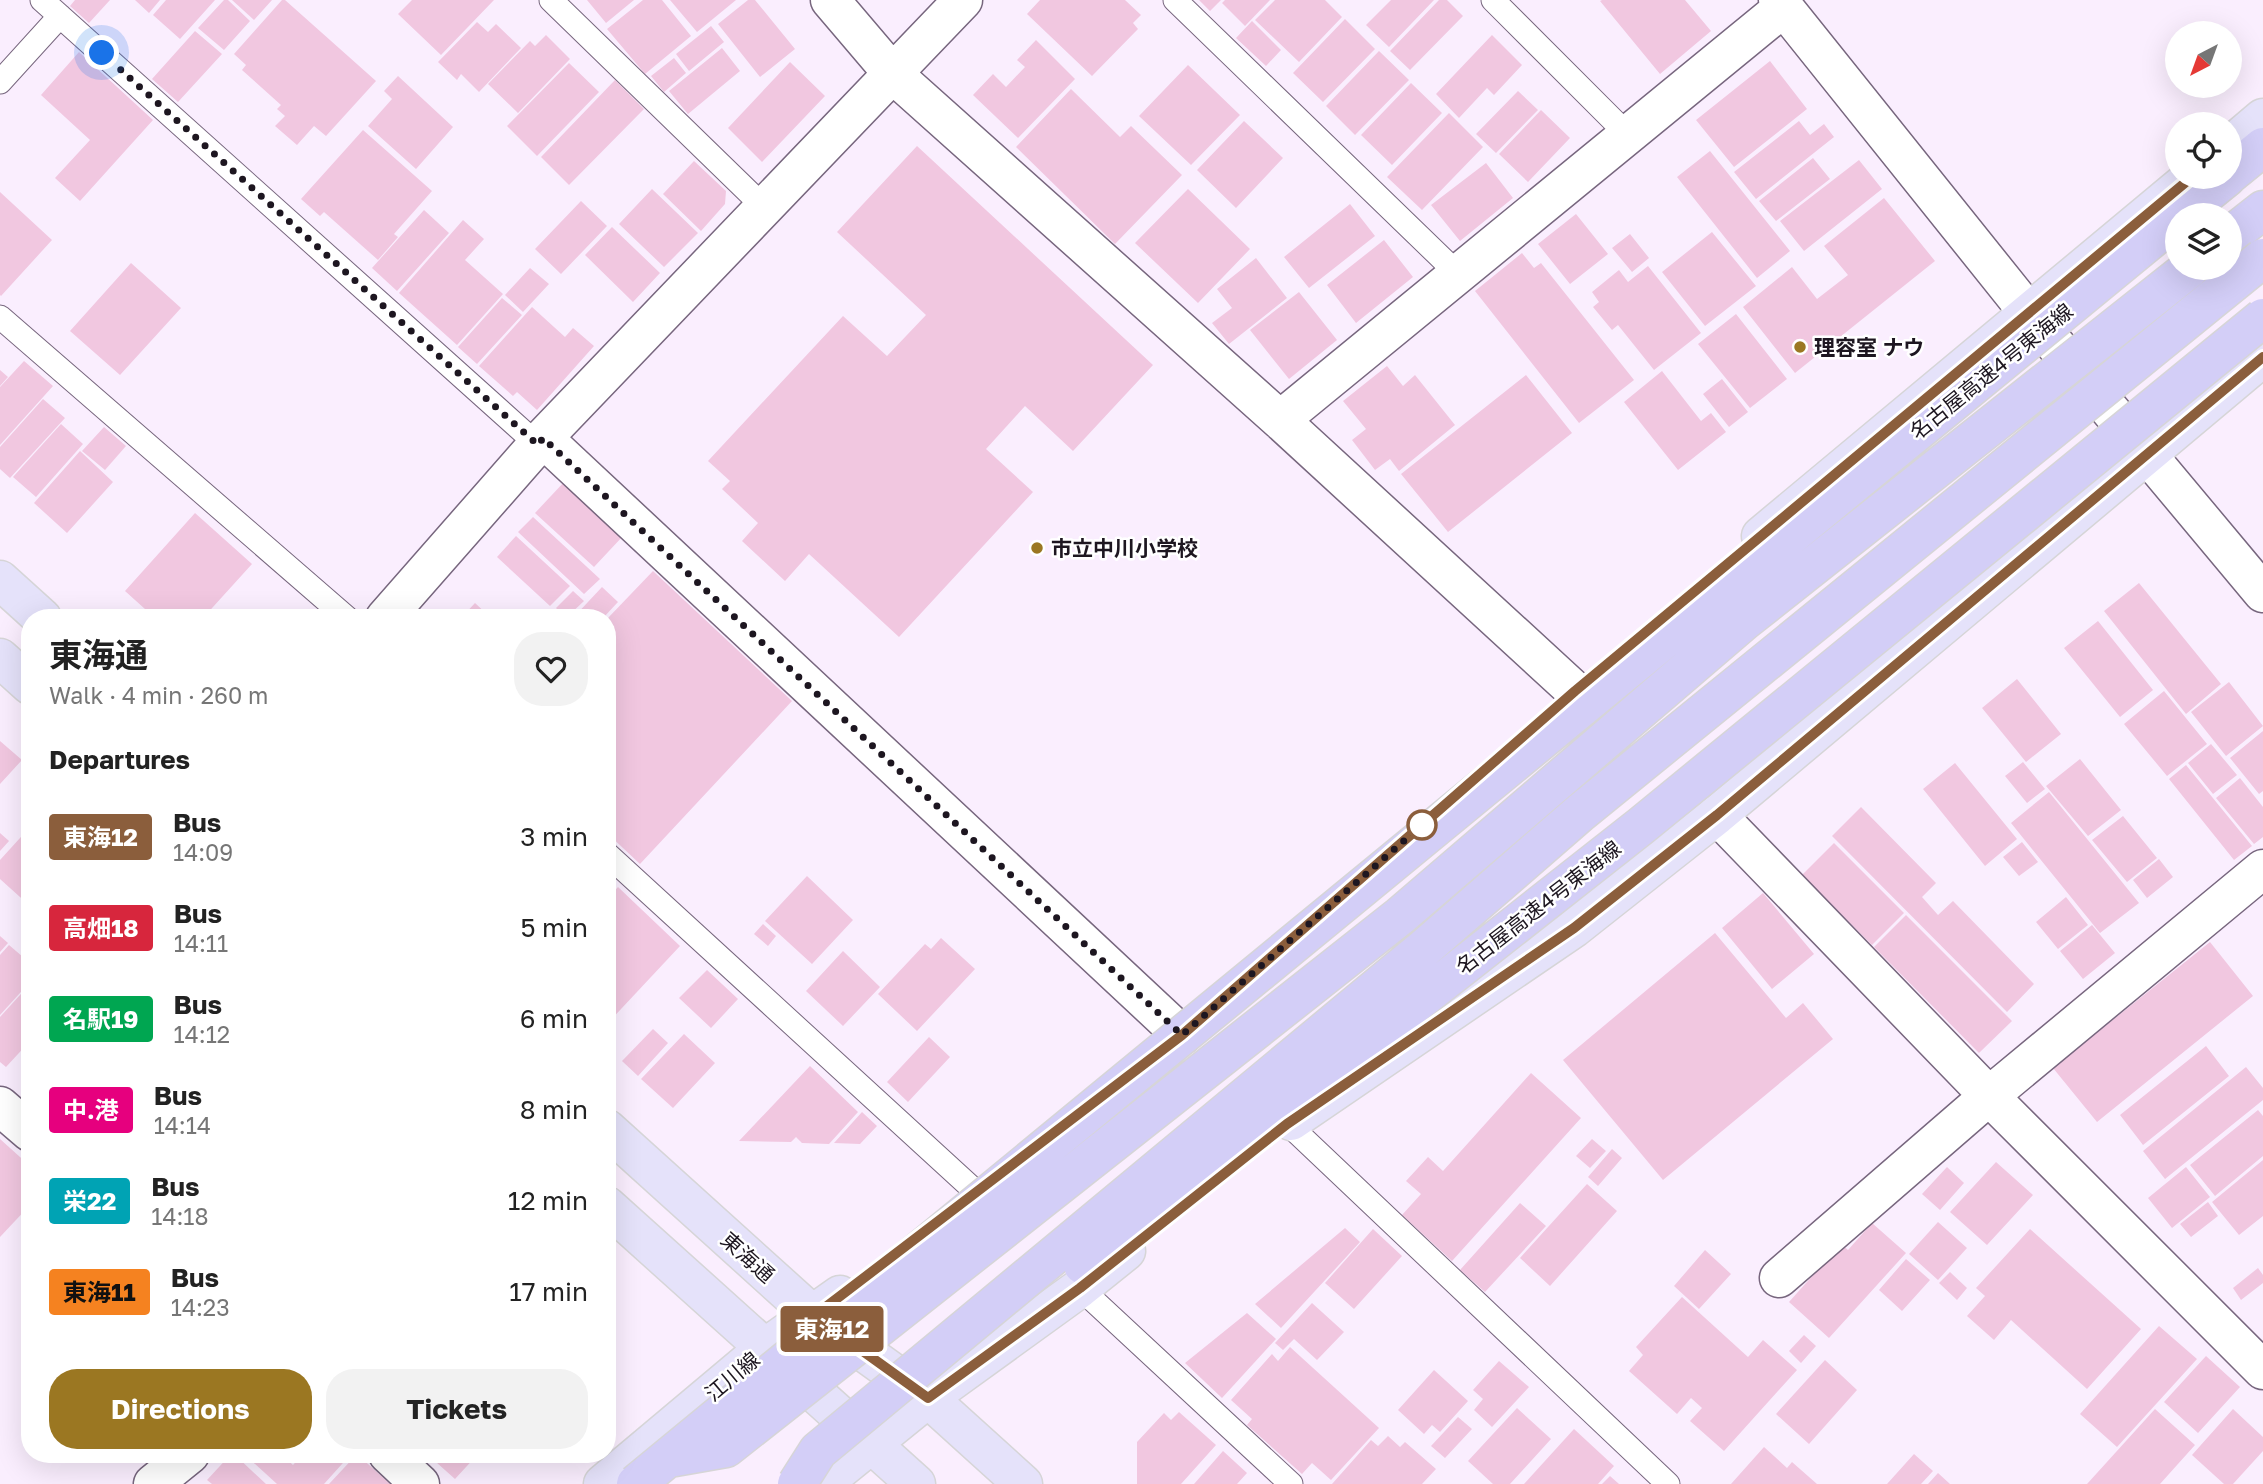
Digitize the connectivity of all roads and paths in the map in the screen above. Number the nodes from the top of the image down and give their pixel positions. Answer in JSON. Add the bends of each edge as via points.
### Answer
{"nodes":[{"id":1,"x":42,"y":0,"type":"edge"},
{"id":2,"x":551,"y":0,"type":"edge"},
{"id":3,"x":830,"y":0,"type":"edge"},
{"id":4,"x":963,"y":0,"type":"edge"},
{"id":5,"x":1175,"y":0,"type":"edge"},
{"id":6,"x":1493,"y":0,"type":"edge"},
{"id":7,"x":1781,"y":4,"type":"edge"},
{"id":8,"x":60,"y":16,"type":"junction"},
{"id":9,"x":893,"y":74,"type":"junction"},
{"id":10,"x":0,"y":82,"type":"edge"},
{"id":11,"x":2263,"y":118,"type":"edge"},
{"id":12,"x":1629,"y":135,"type":"junction"},
{"id":13,"x":2242,"y":136,"type":"edge"},
{"id":14,"x":2263,"y":147,"type":"edge"},
{"id":15,"x":2242,"y":164,"type":"edge"},
{"id":16,"x":2177,"y":189,"type":"edge"},
{"id":17,"x":2212,"y":189,"type":"edge"},
{"id":18,"x":2194,"y":203,"type":"edge"},
{"id":19,"x":765,"y":208,"type":"junction"},
{"id":20,"x":2263,"y":210,"type":"edge"},
{"id":21,"x":2165,"y":227,"type":"edge"},
{"id":22,"x":2242,"y":227,"type":"edge"},
{"id":23,"x":2263,"y":258,"type":"edge"},
{"id":24,"x":1458,"y":274,"type":"junction"},
{"id":25,"x":2175,"y":280,"type":"edge"},
{"id":26,"x":2028,"y":312,"type":"junction"},
{"id":27,"x":0,"y":317,"type":"edge"},
{"id":28,"x":2263,"y":318,"type":"edge"},
{"id":29,"x":2263,"y":357,"type":"edge"},
{"id":30,"x":1280,"y":420,"type":"junction"},
{"id":31,"x":540,"y":442,"type":"junction"},
{"id":32,"x":2148,"y":453,"type":"junction"},
{"id":33,"x":0,"y":580,"type":"edge"},
{"id":34,"x":2263,"y":593,"type":"edge"},
{"id":35,"x":32,"y":609,"type":"edge"},
{"id":36,"x":337,"y":609,"type":"edge"},
{"id":37,"x":393,"y":609,"type":"edge"},
{"id":38,"x":0,"y":658,"type":"edge"},
{"id":39,"x":21,"y":677,"type":"edge"},
{"id":40,"x":1575,"y":691,"type":"junction"},
{"id":41,"x":1717,"y":815,"type":"junction"},
{"id":42,"x":616,"y":862,"type":"edge"},
{"id":43,"x":2263,"y":869,"type":"edge"},
{"id":44,"x":1182,"y":1035,"type":"junction"},
{"id":45,"x":1989,"y":1096,"type":"junction"},
{"id":46,"x":0,"y":1106,"type":"edge"},
{"id":47,"x":21,"y":1124,"type":"edge"},
{"id":48,"x":1287,"y":1124,"type":"junction"},
{"id":49,"x":616,"y":1137,"type":"edge"},
{"id":50,"x":975,"y":1191,"type":"junction"},
{"id":51,"x":616,"y":1214,"type":"edge"},
{"id":52,"x":1779,"y":1278,"type":"dead end"},
{"id":53,"x":1080,"y":1288,"type":"junction"},
{"id":54,"x":814,"y":1316,"type":"junction"},
{"id":55,"x":765,"y":1348,"type":"junction"},
{"id":56,"x":2263,"y":1370,"type":"edge"},
{"id":57,"x":928,"y":1398,"type":"junction"},
{"id":58,"x":871,"y":1443,"type":"junction"},
{"id":59,"x":667,"y":1458,"type":"junction"},
{"id":60,"x":179,"y":1463,"type":"edge"},
{"id":61,"x":398,"y":1463,"type":"edge"},
{"id":62,"x":153,"y":1484,"type":"edge"},
{"id":63,"x":420,"y":1484,"type":"edge"},
{"id":64,"x":603,"y":1484,"type":"edge"},
{"id":65,"x":636,"y":1484,"type":"edge"},
{"id":66,"x":797,"y":1484,"type":"edge"},
{"id":67,"x":804,"y":1484,"type":"edge"},
{"id":68,"x":822,"y":1484,"type":"edge"},
{"id":69,"x":916,"y":1484,"type":"edge"},
{"id":70,"x":1023,"y":1484,"type":"edge"},
{"id":71,"x":1291,"y":1484,"type":"edge"},
{"id":72,"x":1668,"y":1484,"type":"edge"}],
"edges":[{"from":1,"to":8,"type":"lane"},
{"from":2,"to":19,"type":"lane"},
{"from":3,"to":9,"type":"street"},
{"from":4,"to":9,"type":"street"},
{"from":5,"to":24,"type":"lane"},
{"from":6,"to":12,"type":"lane"},
{"from":7,"to":12,"type":"street"},
{"from":7,"to":26,"type":"street"},
{"from":8,"to":10,"type":"lane"},
{"from":8,"to":31,"type":"lane"},
{"from":9,"to":19,"type":"street"},
{"from":9,"to":30,"type":"street"},
{"from":11,"to":13,"type":"main road"},
{"from":12,"to":24,"type":"street"},
{"from":14,"to":15,"type":"highway","name":"名古屋高速4号東海線"},
{"from":16,"to":26,"type":"main road","name":"江川線"},
{"from":17,"to":18,"type":"highway","name":"名古屋高速4号東海線"},
{"from":19,"to":31,"type":"street"},
{"from":20,"to":22,"type":"highway"},
{"from":21,"to":59,"type":"highway","name":"名古屋高速4号東海線","bridge":true},
{"from":23,"to":66,"type":"highway","bridge":true,"via":[[1581,812],[1421,951],[818,1451]]},
{"from":24,"to":30,"type":"street"},
{"from":25,"to":59,"type":"highway","bridge":true,"via":[[1744,621],[1400,916],[726,1448]]},
{"from":26,"to":32,"type":"street"},
{"from":26,"to":40,"type":"main road","name":"江川線"},
{"from":27,"to":36,"type":"lane"},
{"from":28,"to":67,"type":"highway","name":"名古屋高速4号東海線","bridge":true,"via":[[1641,826]]},
{"from":29,"to":32,"type":"main road"},
{"from":30,"to":40,"type":"street"},
{"from":31,"to":37,"type":"street"},
{"from":31,"to":44,"type":"street"},
{"from":32,"to":34,"type":"street"},
{"from":32,"to":41,"type":"main road"},
{"from":33,"to":35,"type":"main road"},
{"from":38,"to":39,"type":"main road"},
{"from":40,"to":44,"type":"main road","name":"江川線"},
{"from":41,"to":45,"type":"street"},
{"from":41,"to":48,"type":"main road","via":[[1574,928]]},
{"from":42,"to":50,"type":"lane"},
{"from":43,"to":45,"type":"street"},
{"from":44,"to":50,"type":"main road","name":"江川線"},
{"from":45,"to":52,"type":"street"},
{"from":45,"to":56,"type":"street"},
{"from":46,"to":47,"type":"street"},
{"from":48,"to":53,"type":"main road"},
{"from":48,"to":72,"type":"lane"},
{"from":49,"to":54,"type":"main road","name":"東海通"},
{"from":50,"to":54,"type":"main road","name":"江川線"},
{"from":51,"to":55,"type":"main road"},
{"from":53,"to":57,"type":"main road"},
{"from":53,"to":71,"type":"lane"},
{"from":54,"to":55,"type":"main road","name":"江川線"},
{"from":54,"to":57,"type":"main road","name":"東海通"},
{"from":55,"to":58,"type":"main road"},
{"from":55,"to":64,"type":"main road","name":"江川線"},
{"from":57,"to":58,"type":"main road"},
{"from":57,"to":70,"type":"main road","name":"東海通"},
{"from":58,"to":68,"type":"main road"},
{"from":58,"to":69,"type":"main road"},
{"from":59,"to":65,"type":"highway","name":"名古屋高速4号東海線","bridge":true},
{"from":60,"to":62,"type":"street"},
{"from":61,"to":63,"type":"street"}]}
